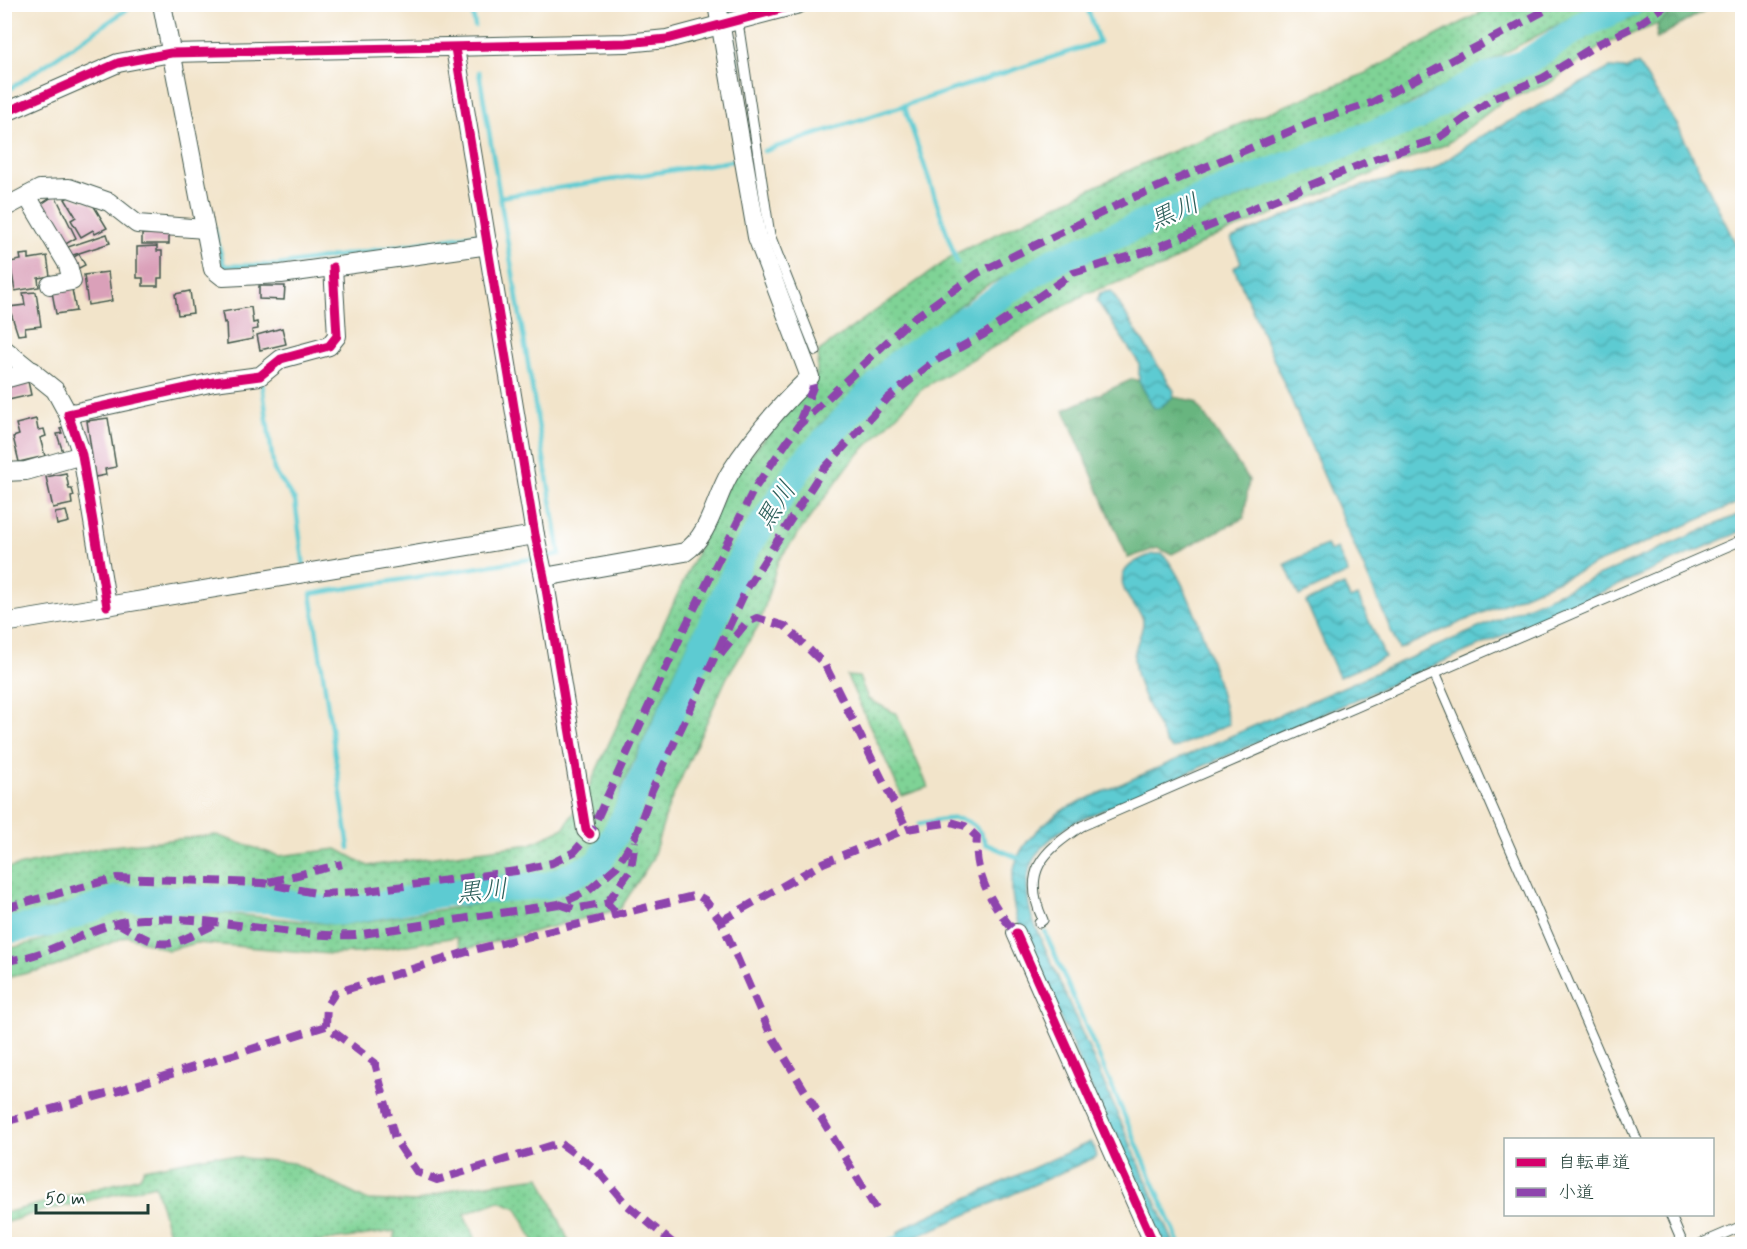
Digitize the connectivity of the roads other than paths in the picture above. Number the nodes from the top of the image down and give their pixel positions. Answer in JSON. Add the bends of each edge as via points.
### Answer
{"nodes":[{"id":1,"x":162,"y":4,"type":"edge"},
{"id":2,"x":717,"y":4,"type":"edge"},
{"id":3,"x":799,"y":4,"type":"edge"},
{"id":4,"x":737,"y":13,"type":"edge"},
{"id":5,"x":720,"y":27,"type":"junction"},
{"id":6,"x":468,"y":47,"type":"junction"},
{"id":7,"x":171,"y":53,"type":"junction"},
{"id":8,"x":4,"y":113,"type":"edge"},
{"id":9,"x":27,"y":196,"type":"junction"},
{"id":10,"x":4,"y":208,"type":"edge"},
{"id":11,"x":205,"y":229,"type":"junction"},
{"id":12,"x":489,"y":245,"type":"junction"},
{"id":13,"x":333,"y":267,"type":"junction"},
{"id":14,"x":50,"y":285,"type":"dead end"},
{"id":15,"x":4,"y":349,"type":"edge"},
{"id":16,"x":816,"y":351,"type":"dead end"},
{"id":17,"x":33,"y":371,"type":"junction"},
{"id":18,"x":4,"y":379,"type":"edge"},
{"id":19,"x":68,"y":414,"type":"junction"},
{"id":20,"x":82,"y":455,"type":"junction"},
{"id":21,"x":4,"y":472,"type":"edge"},
{"id":22,"x":535,"y":535,"type":"junction"},
{"id":23,"x":1743,"y":540,"type":"edge"},
{"id":24,"x":541,"y":564,"type":"junction"},
{"id":25,"x":107,"y":606,"type":"junction"},
{"id":26,"x":4,"y":623,"type":"edge"},
{"id":27,"x":1434,"y":673,"type":"junction"},
{"id":28,"x":590,"y":834,"type":"dead end"},
{"id":29,"x":1039,"y":923,"type":"dead end"},
{"id":30,"x":1016,"y":933,"type":"dead end"},
{"id":31,"x":1636,"y":1138,"type":"edge"},
{"id":32,"x":1670,"y":1216,"type":"edge"},
{"id":33,"x":1743,"y":1226,"type":"edge"},
{"id":34,"x":1154,"y":1245,"type":"edge"},
{"id":35,"x":1683,"y":1245,"type":"edge"},
{"id":36,"x":1700,"y":1245,"type":"edge"}],
"edges":[{"from":1,"to":7,"type":"street"},
{"from":2,"to":5,"type":"street"},
{"from":3,"to":4,"type":"street"},
{"from":4,"to":5,"type":"street"},
{"from":4,"to":16,"type":"lane","via":[[770,235]]},
{"from":5,"to":6,"type":"street","via":[[626,43]]},
{"from":5,"to":24,"type":"street","via":[[757,237],[810,377],[765,421],[729,475],[697,544],[685,552]]},
{"from":6,"to":7,"type":"street"},
{"from":6,"to":12,"type":"street"},
{"from":7,"to":8,"type":"street","via":[[118,63]]},
{"from":7,"to":11,"type":"street"},
{"from":9,"to":10,"type":"street"},
{"from":9,"to":11,"type":"street","via":[[40,189],[69,188],[109,202],[136,224]]},
{"from":9,"to":14,"type":"street","via":[[68,265],[72,281]]},
{"from":11,"to":13,"type":"street","via":[[213,269],[223,277]]},
{"from":12,"to":13,"type":"street"},
{"from":12,"to":22,"type":"street"},
{"from":13,"to":19,"type":"street","via":[[337,336],[329,346],[281,359],[260,376],[214,382]]},
{"from":15,"to":17,"type":"street"},
{"from":17,"to":18,"type":"street"},
{"from":17,"to":19,"type":"street","via":[[55,390]]},
{"from":19,"to":20,"type":"street"},
{"from":20,"to":21,"type":"street","via":[[26,471]]},
{"from":20,"to":25,"type":"street"},
{"from":22,"to":24,"type":"street"},
{"from":22,"to":25,"type":"street"},
{"from":23,"to":27,"type":"lane"},
{"from":24,"to":28,"type":"street","via":[[586,830]]},
{"from":25,"to":26,"type":"street"},
{"from":27,"to":29,"type":"lane","via":[[1082,826],[1054,844],[1036,869],[1032,885],[1034,902],[1043,920]]},
{"from":27,"to":31,"type":"lane"},
{"from":30,"to":34,"type":"street"},
{"from":32,"to":35,"type":"lane"},
{"from":33,"to":36,"type":"lane"}]}
